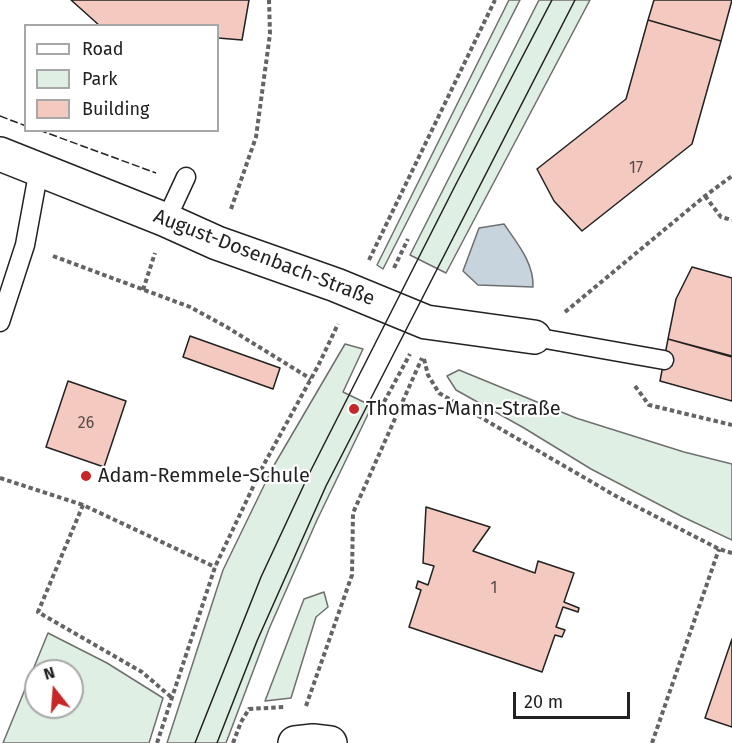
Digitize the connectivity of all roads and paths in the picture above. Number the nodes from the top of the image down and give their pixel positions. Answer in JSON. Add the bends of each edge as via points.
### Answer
{"nodes":[{"id":1,"x":269,"y":0,"type":"edge"},
{"id":2,"x":495,"y":0,"type":"edge"},
{"id":3,"x":0,"y":154,"type":"edge"},
{"id":4,"x":39,"y":169,"type":"junction"},
{"id":5,"x":732,"y":176,"type":"edge"},
{"id":6,"x":186,"y":177,"type":"dead end"},
{"id":7,"x":705,"y":196,"type":"junction"},
{"id":8,"x":166,"y":220,"type":"junction"},
{"id":9,"x":732,"y":220,"type":"edge"},
{"id":10,"x":408,"y":239,"type":"dead end"},
{"id":11,"x":217,"y":243,"type":"junction"},
{"id":12,"x":25,"y":245,"type":"junction"},
{"id":13,"x":390,"y":277,"type":"dead end"},
{"id":14,"x":354,"y":292,"type":"junction"},
{"id":15,"x":0,"y":322,"type":"edge"},
{"id":16,"x":534,"y":337,"type":"junction"},
{"id":17,"x":624,"y":354,"type":"junction"},
{"id":18,"x":664,"y":360,"type":"dead end"},
{"id":19,"x":311,"y":379,"type":"junction"},
{"id":20,"x":732,"y":425,"type":"edge"},
{"id":21,"x":0,"y":478,"type":"edge"},
{"id":22,"x":83,"y":505,"type":"junction"},
{"id":23,"x":719,"y":549,"type":"junction"},
{"id":24,"x":732,"y":553,"type":"edge"},
{"id":25,"x":215,"y":567,"type":"junction"},
{"id":26,"x":171,"y":697,"type":"junction"},
{"id":27,"x":289,"y":707,"type":"dead end"},
{"id":28,"x":297,"y":708,"type":"dead end"},
{"id":29,"x":157,"y":743,"type":"edge"},
{"id":30,"x":233,"y":743,"type":"edge"},
{"id":31,"x":295,"y":743,"type":"edge"},
{"id":32,"x":330,"y":743,"type":"edge"},
{"id":33,"x":652,"y":743,"type":"edge"}],
"edges":[{"from":1,"to":11,"type":"path","via":[[270,34],[256,138]]},
{"from":2,"to":14,"type":"path"},
{"from":3,"to":4,"type":"street","name":"August-Dosenbach-Straße"},
{"from":4,"to":8,"type":"street","name":"August-Dosenbach-Straße"},
{"from":4,"to":12,"type":"lane"},
{"from":5,"to":7,"type":"path"},
{"from":6,"to":8,"type":"lane"},
{"from":7,"to":9,"type":"path","via":[[721,217]]},
{"from":7,"to":16,"type":"path"},
{"from":8,"to":11,"type":"street","name":"August-Dosenbach-Straße"},
{"from":10,"to":13,"type":"path"},
{"from":11,"to":14,"type":"street","name":"August-Dosenbach-Straße"},
{"from":12,"to":15,"type":"lane"},
{"from":12,"to":19,"type":"path","via":[[190,307]]},
{"from":14,"to":16,"type":"street","name":"August-Dosenbach-Straße","via":[[426,322]]},
{"from":14,"to":19,"type":"path"},
{"from":16,"to":17,"type":"lane"},
{"from":17,"to":18,"type":"lane"},
{"from":17,"to":20,"type":"path","via":[[635,386],[650,405]]},
{"from":19,"to":25,"type":"path","via":[[263,466]]},
{"from":21,"to":22,"type":"path"},
{"from":22,"to":25,"type":"path"},
{"from":22,"to":26,"type":"path","via":[[38,612],[142,672]]},
{"from":23,"to":24,"type":"path"},
{"from":23,"to":28,"type":"path","via":[[614,495],[439,393],[428,375],[424,355],[353,513],[352,575],[306,709]]},
{"from":23,"to":33,"type":"path"},
{"from":25,"to":26,"type":"path"},
{"from":26,"to":29,"type":"path"},
{"from":27,"to":30,"type":"path","via":[[249,710]]},
{"from":31,"to":32,"type":"street"}]}
